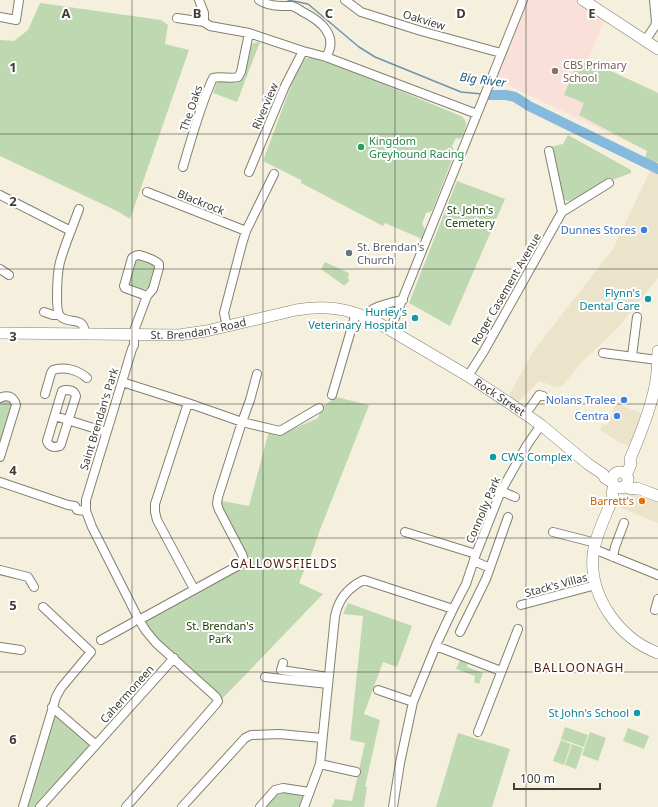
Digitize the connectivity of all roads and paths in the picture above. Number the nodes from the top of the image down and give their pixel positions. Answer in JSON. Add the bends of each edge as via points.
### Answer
{"nodes":[{"id":1,"x":19,"y":0,"type":"edge"},
{"id":2,"x":199,"y":0,"type":"edge"},
{"id":3,"x":259,"y":0,"type":"edge"},
{"id":4,"x":345,"y":0,"type":"edge"},
{"id":5,"x":523,"y":0,"type":"edge"},
{"id":6,"x":583,"y":0,"type":"edge"},
{"id":7,"x":654,"y":0,"type":"edge"},
{"id":8,"x":0,"y":16,"type":"edge"},
{"id":9,"x":177,"y":18,"type":"dead end"},
{"id":10,"x":204,"y":22,"type":"junction"},
{"id":11,"x":249,"y":33,"type":"junction"},
{"id":12,"x":645,"y":41,"type":"junction"},
{"id":13,"x":658,"y":49,"type":"edge"},
{"id":14,"x":302,"y":51,"type":"junction"},
{"id":15,"x":501,"y":53,"type":"junction"},
{"id":16,"x":326,"y":57,"type":"junction"},
{"id":17,"x":477,"y":114,"type":"junction"},
{"id":18,"x":549,"y":151,"type":"dead end"},
{"id":19,"x":183,"y":167,"type":"dead end"},
{"id":20,"x":249,"y":172,"type":"dead end"},
{"id":21,"x":274,"y":174,"type":"dead end"},
{"id":22,"x":609,"y":184,"type":"dead end"},
{"id":23,"x":147,"y":192,"type":"dead end"},
{"id":24,"x":0,"y":195,"type":"edge"},
{"id":25,"x":79,"y":209,"type":"dead end"},
{"id":26,"x":562,"y":212,"type":"junction"},
{"id":27,"x":71,"y":231,"type":"junction"},
{"id":28,"x":246,"y":232,"type":"junction"},
{"id":29,"x":0,"y":269,"type":"edge"},
{"id":30,"x":9,"y":275,"type":"dead end"},
{"id":31,"x":147,"y":296,"type":"junction"},
{"id":32,"x":403,"y":300,"type":"junction"},
{"id":33,"x":44,"y":312,"type":"dead end"},
{"id":34,"x":59,"y":315,"type":"junction"},
{"id":35,"x":361,"y":315,"type":"junction"},
{"id":36,"x":637,"y":317,"type":"dead end"},
{"id":37,"x":227,"y":327,"type":"junction"},
{"id":38,"x":390,"y":330,"type":"junction"},
{"id":39,"x":0,"y":333,"type":"edge"},
{"id":40,"x":85,"y":333,"type":"junction"},
{"id":41,"x":134,"y":339,"type":"junction"},
{"id":42,"x":658,"y":351,"type":"edge"},
{"id":43,"x":603,"y":354,"type":"dead end"},
{"id":44,"x":632,"y":356,"type":"junction"},
{"id":45,"x":658,"y":360,"type":"edge"},
{"id":46,"x":257,"y":374,"type":"dead end"},
{"id":47,"x":468,"y":376,"type":"junction"},
{"id":48,"x":87,"y":378,"type":"dead end"},
{"id":49,"x":122,"y":382,"type":"junction"},
{"id":50,"x":45,"y":394,"type":"dead end"},
{"id":51,"x":332,"y":395,"type":"dead end"},
{"id":52,"x":543,"y":396,"type":"dead end"},
{"id":53,"x":0,"y":398,"type":"edge"},
{"id":54,"x":188,"y":403,"type":"junction"},
{"id":55,"x":319,"y":408,"type":"dead end"},
{"id":56,"x":526,"y":415,"type":"junction"},
{"id":57,"x":55,"y":416,"type":"junction"},
{"id":58,"x":68,"y":420,"type":"junction"},
{"id":59,"x":242,"y":422,"type":"junction"},
{"id":60,"x":540,"y":425,"type":"junction"},
{"id":61,"x":106,"y":432,"type":"junction"},
{"id":62,"x":0,"y":457,"type":"edge"},
{"id":63,"x":620,"y":480,"type":"junction"},
{"id":64,"x":0,"y":482,"type":"edge"},
{"id":65,"x":501,"y":491,"type":"junction"},
{"id":66,"x":658,"y":496,"type":"edge"},
{"id":67,"x":515,"y":497,"type":"dead end"},
{"id":68,"x":86,"y":500,"type":"junction"},
{"id":69,"x":75,"y":506,"type":"junction"},
{"id":70,"x":86,"y":510,"type":"junction"},
{"id":71,"x":508,"y":517,"type":"dead end"},
{"id":72,"x":624,"y":523,"type":"dead end"},
{"id":73,"x":405,"y":532,"type":"dead end"},
{"id":74,"x":553,"y":532,"type":"dead end"},
{"id":75,"x":595,"y":546,"type":"junction"},
{"id":76,"x":613,"y":557,"type":"junction"},
{"id":77,"x":475,"y":558,"type":"junction"},
{"id":78,"x":490,"y":568,"type":"junction"},
{"id":79,"x":0,"y":570,"type":"edge"},
{"id":80,"x":658,"y":575,"type":"edge"},
{"id":81,"x":596,"y":585,"type":"junction"},
{"id":82,"x":34,"y":587,"type":"dead end"},
{"id":83,"x":194,"y":589,"type":"junction"},
{"id":84,"x":658,"y":599,"type":"edge"},
{"id":85,"x":521,"y":605,"type":"dead end"},
{"id":86,"x":43,"y":607,"type":"dead end"},
{"id":87,"x":453,"y":609,"type":"junction"},
{"id":88,"x":655,"y":610,"type":"dead end"},
{"id":89,"x":138,"y":619,"type":"junction"},
{"id":90,"x":518,"y":629,"type":"dead end"},
{"id":91,"x":460,"y":632,"type":"dead end"},
{"id":92,"x":101,"y":640,"type":"dead end"},
{"id":93,"x":436,"y":646,"type":"junction"},
{"id":94,"x":0,"y":647,"type":"edge"},
{"id":95,"x":21,"y":650,"type":"dead end"},
{"id":96,"x":658,"y":653,"type":"edge"},
{"id":97,"x":174,"y":658,"type":"junction"},
{"id":98,"x":283,"y":663,"type":"dead end"},
{"id":99,"x":501,"y":671,"type":"junction"},
{"id":100,"x":265,"y":677,"type":"dead end"},
{"id":101,"x":328,"y":681,"type":"junction"},
{"id":102,"x":378,"y":690,"type":"dead end"},
{"id":103,"x":413,"y":702,"type":"junction"},
{"id":104,"x":52,"y":707,"type":"junction"},
{"id":105,"x":478,"y":732,"type":"dead end"},
{"id":106,"x":322,"y":738,"type":"junction"},
{"id":107,"x":96,"y":745,"type":"junction"},
{"id":108,"x":320,"y":764,"type":"junction"},
{"id":109,"x":356,"y":772,"type":"dead end"},
{"id":110,"x":309,"y":792,"type":"junction"},
{"id":111,"x":23,"y":807,"type":"edge"},
{"id":112,"x":40,"y":807,"type":"edge"},
{"id":113,"x":126,"y":807,"type":"edge"},
{"id":114,"x":182,"y":807,"type":"edge"},
{"id":115,"x":260,"y":807,"type":"edge"},
{"id":116,"x":304,"y":807,"type":"edge"},
{"id":117,"x":393,"y":807,"type":"edge"}],
"edges":[{"from":1,"to":8,"type":"street","via":[[16,20]]},
{"from":2,"to":10,"type":"street"},
{"from":3,"to":16,"type":"street","via":[[276,6],[292,6],[313,17],[330,36],[331,44]]},
{"from":4,"to":15,"type":"street","name":"Oakview","via":[[361,12]]},
{"from":5,"to":15,"type":"street"},
{"from":6,"to":12,"type":"main road"},
{"from":7,"to":12,"type":"street","via":[[656,22]]},
{"from":9,"to":10,"type":"street"},
{"from":10,"to":11,"type":"street","via":[[210,26]]},
{"from":11,"to":14,"type":"street"},
{"from":11,"to":19,"type":"street","name":"The Oaks","via":[[242,72],[238,77],[213,78]]},
{"from":12,"to":13,"type":"main road"},
{"from":14,"to":16,"type":"street"},
{"from":14,"to":20,"type":"street","name":"Riverview"},
{"from":15,"to":17,"type":"street"},
{"from":16,"to":17,"type":"street"},
{"from":17,"to":32,"type":"street"},
{"from":18,"to":26,"type":"street"},
{"from":21,"to":28,"type":"street"},
{"from":22,"to":26,"type":"street","name":"Roger Casement Avenue"},
{"from":23,"to":28,"type":"street","name":"Blackrock"},
{"from":24,"to":27,"type":"street"},
{"from":25,"to":27,"type":"street"},
{"from":26,"to":47,"type":"street","name":"Roger Casement Avenue"},
{"from":27,"to":34,"type":"street","via":[[60,262],[57,300]]},
{"from":28,"to":37,"type":"street","via":[[224,313]]},
{"from":29,"to":30,"type":"street"},
{"from":31,"to":31,"type":"street","via":[[153,289],[158,264],[138,255],[134,256],[124,286]]},
{"from":31,"to":41,"type":"street","name":"Saint Brendan's Park"},
{"from":32,"to":35,"type":"street","via":[[377,307]]},
{"from":32,"to":38,"type":"street"},
{"from":33,"to":34,"type":"street"},
{"from":34,"to":40,"type":"street","via":[[81,323],[85,327]]},
{"from":35,"to":37,"type":"main road","name":"St. Brendan's Road","via":[[334,308],[310,308]]},
{"from":35,"to":38,"type":"main road","name":"St. Brendan's Road"},
{"from":35,"to":51,"type":"street"},
{"from":36,"to":44,"type":"street"},
{"from":37,"to":41,"type":"main road","name":"St. Brendan's Road","via":[[193,334],[148,335]]},
{"from":38,"to":47,"type":"main road","name":"Rock Street"},
{"from":39,"to":40,"type":"main road","name":"St. Brendan's Road"},
{"from":40,"to":41,"type":"main road","name":"St. Brendan's Road"},
{"from":41,"to":49,"type":"street","name":"Saint Brendan's Park"},
{"from":42,"to":45,"type":"main road"},
{"from":43,"to":44,"type":"street"},
{"from":44,"to":45,"type":"street"},
{"from":45,"to":63,"type":"main road","via":[[654,392],[648,413]]},
{"from":46,"to":59,"type":"street"},
{"from":47,"to":56,"type":"main road","name":"Rock Street"},
{"from":48,"to":50,"type":"street","via":[[68,369],[53,370]]},
{"from":49,"to":54,"type":"street"},
{"from":49,"to":61,"type":"street","name":"Saint Brendan's Park"},
{"from":52,"to":56,"type":"street","via":[[539,395]]},
{"from":53,"to":62,"type":"street","via":[[11,397],[16,405]]},
{"from":54,"to":59,"type":"street"},
{"from":54,"to":83,"type":"street","via":[[155,504],[155,512]]},
{"from":55,"to":59,"type":"street","via":[[280,431]]},
{"from":56,"to":60,"type":"main road","name":"Rock Street"},
{"from":57,"to":58,"type":"street"},
{"from":57,"to":58,"type":"street","via":[[62,391],[73,391],[76,396]]},
{"from":57,"to":58,"type":"street","via":[[47,441],[50,446],[60,446]]},
{"from":58,"to":61,"type":"street"},
{"from":59,"to":83,"type":"street","via":[[217,504],[244,560]]},
{"from":60,"to":63,"type":"main road","name":"Rock Street","via":[[605,478]]},
{"from":60,"to":65,"type":"street","name":"Connolly Park"},
{"from":61,"to":68,"type":"street","name":"Saint Brendan's Park"},
{"from":63,"to":66,"type":"main road","via":[[632,489],[637,488]]},
{"from":63,"to":75,"type":"main road"},
{"from":64,"to":69,"type":"street"},
{"from":65,"to":67,"type":"street"},
{"from":65,"to":77,"type":"street","name":"Connolly Park"},
{"from":68,"to":69,"type":"street"},
{"from":68,"to":70,"type":"street","name":"Saint Brendan's Park"},
{"from":69,"to":70,"type":"street","via":[[77,510]]},
{"from":70,"to":89,"type":"street","name":"Saint Brendan's Park"},
{"from":71,"to":78,"type":"street"},
{"from":72,"to":76,"type":"street"},
{"from":73,"to":77,"type":"street"},
{"from":74,"to":75,"type":"street"},
{"from":75,"to":76,"type":"street"},
{"from":75,"to":81,"type":"main road","via":[[593,563]]},
{"from":76,"to":80,"type":"street"},
{"from":77,"to":78,"type":"street"},
{"from":77,"to":87,"type":"street","name":"Connolly Park","via":[[466,584]]},
{"from":78,"to":91,"type":"street"},
{"from":79,"to":82,"type":"street","via":[[28,577]]},
{"from":81,"to":85,"type":"street","name":"Stack's Villas"},
{"from":81,"to":96,"type":"main road","via":[[608,612],[626,634]]},
{"from":83,"to":89,"type":"street"},
{"from":84,"to":88,"type":"street"},
{"from":86,"to":104,"type":"street","via":[[91,652],[61,688]]},
{"from":87,"to":93,"type":"street","name":"Connolly Park"},
{"from":87,"to":101,"type":"street","via":[[364,580],[358,582],[339,604],[335,616]]},
{"from":89,"to":92,"type":"street"},
{"from":89,"to":97,"type":"street","via":[[156,643]]},
{"from":90,"to":99,"type":"street"},
{"from":93,"to":99,"type":"street"},
{"from":93,"to":103,"type":"street","name":"Connolly Park"},
{"from":94,"to":95,"type":"street"},
{"from":97,"to":107,"type":"street","name":"Cahermoneen"},
{"from":97,"to":113,"type":"street","via":[[218,701]]},
{"from":98,"to":101,"type":"street","via":[[281,670]]},
{"from":99,"to":105,"type":"street"},
{"from":100,"to":101,"type":"street"},
{"from":101,"to":106,"type":"street"},
{"from":102,"to":103,"type":"street"},
{"from":103,"to":117,"type":"street","name":"Connolly Park"},
{"from":104,"to":107,"type":"street"},
{"from":104,"to":111,"type":"street"},
{"from":106,"to":108,"type":"street"},
{"from":106,"to":114,"type":"street","via":[[279,734],[245,738]]},
{"from":107,"to":112,"type":"street","name":"Cahermoneen"},
{"from":108,"to":109,"type":"street"},
{"from":108,"to":110,"type":"street"},
{"from":110,"to":115,"type":"street","via":[[283,788],[275,790]]},
{"from":110,"to":116,"type":"street"}]}
